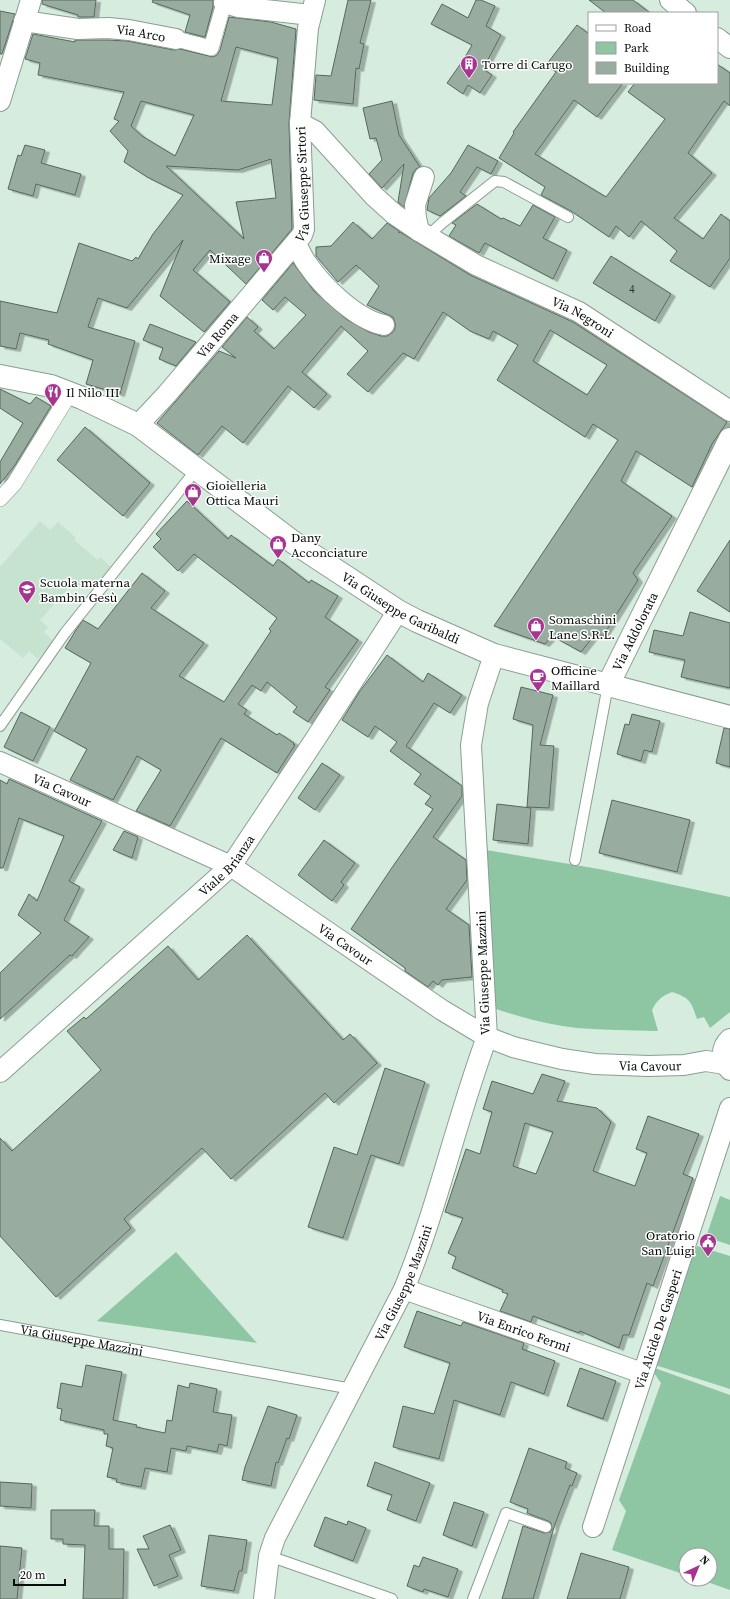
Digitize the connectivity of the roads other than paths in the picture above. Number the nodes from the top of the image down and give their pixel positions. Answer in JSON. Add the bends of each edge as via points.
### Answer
{"nodes":[{"id":1,"x":31,"y":0,"type":"edge"},
{"id":2,"x":670,"y":0,"type":"edge"},
{"id":3,"x":225,"y":1,"type":"edge"},
{"id":4,"x":313,"y":8,"type":"edge"},
{"id":5,"x":685,"y":12,"type":"edge"},
{"id":6,"x":24,"y":21,"type":"junction"},
{"id":7,"x":718,"y":39,"type":"edge"},
{"id":8,"x":176,"y":40,"type":"joint"},
{"id":9,"x":730,"y":48,"type":"edge"},
{"id":10,"x":6,"y":58,"type":"edge"},
{"id":11,"x":0,"y":101,"type":"edge"},
{"id":12,"x":300,"y":123,"type":"junction"},
{"id":13,"x":424,"y":177,"type":"dead end"},
{"id":14,"x":568,"y":217,"type":"dead end"},
{"id":15,"x":423,"y":234,"type":"junction"},
{"id":16,"x":296,"y":244,"type":"junction"},
{"id":17,"x":384,"y":325,"type":"dead end"},
{"id":18,"x":0,"y":376,"type":"edge"},
{"id":19,"x":70,"y":393,"type":"junction"},
{"id":20,"x":730,"y":411,"type":"edge"},
{"id":21,"x":138,"y":425,"type":"junction"},
{"id":22,"x":730,"y":439,"type":"edge"},
{"id":23,"x":196,"y":470,"type":"junction"},
{"id":24,"x":0,"y":499,"type":"edge"},
{"id":25,"x":398,"y":611,"type":"junction"},
{"id":26,"x":494,"y":655,"type":"junction"},
{"id":27,"x":608,"y":685,"type":"junction"},
{"id":28,"x":730,"y":717,"type":"edge"},
{"id":29,"x":0,"y":726,"type":"edge"},
{"id":30,"x":0,"y":762,"type":"edge"},
{"id":31,"x":575,"y":860,"type":"dead end"},
{"id":32,"x":231,"y":866,"type":"junction"},
{"id":33,"x":487,"y":1037,"type":"junction"},
{"id":34,"x":723,"y":1057,"type":"edge"},
{"id":35,"x":0,"y":1072,"type":"edge"},
{"id":36,"x":730,"y":1108,"type":"edge"},
{"id":37,"x":404,"y":1289,"type":"junction"},
{"id":38,"x":0,"y":1325,"type":"edge"},
{"id":39,"x":642,"y":1373,"type":"junction"},
{"id":40,"x":352,"y":1389,"type":"junction"},
{"id":41,"x":546,"y":1527,"type":"dead end"},
{"id":42,"x":593,"y":1527,"type":"dead end"},
{"id":43,"x":269,"y":1556,"type":"junction"},
{"id":44,"x":264,"y":1599,"type":"edge"},
{"id":45,"x":392,"y":1599,"type":"edge"},
{"id":46,"x":473,"y":1599,"type":"edge"}],
"edges":[{"from":1,"to":6,"type":"street"},
{"from":2,"to":5,"type":"street"},
{"from":3,"to":4,"type":"street","via":[[238,7]]},
{"from":3,"to":8,"type":"street","name":"Via Arco","via":[[211,48]]},
{"from":4,"to":12,"type":"street","name":"Via Giuseppe Sirtori","via":[[308,28]]},
{"from":6,"to":8,"type":"street","name":"Via Arco","via":[[78,29],[129,30]]},
{"from":6,"to":10,"type":"street"},
{"from":7,"to":9,"type":"street"},
{"from":10,"to":11,"type":"street"},
{"from":12,"to":15,"type":"street","name":"Via Negroni","via":[[315,131],[379,201]]},
{"from":12,"to":16,"type":"street","name":"Via Giuseppe Sirtori","via":[[304,229]]},
{"from":13,"to":15,"type":"street","via":[[415,205]]},
{"from":14,"to":15,"type":"lane","via":[[504,182],[495,181],[442,223]]},
{"from":15,"to":20,"type":"street","name":"Via Negroni","via":[[476,265],[579,312]]},
{"from":16,"to":17,"type":"street","name":"Via Giuseppe Sirtori","via":[[314,274],[341,301],[361,315]]},
{"from":16,"to":21,"type":"street","name":"Via Roma"},
{"from":18,"to":19,"type":"street","name":"Via Giuseppe Garibaldi","via":[[35,382]]},
{"from":19,"to":21,"type":"street","name":"Via Giuseppe Garibaldi"},
{"from":19,"to":24,"type":"street","via":[[14,484]]},
{"from":21,"to":23,"type":"street","name":"Via Giuseppe Garibaldi"},
{"from":22,"to":27,"type":"street","name":"Via Addolorata"},
{"from":23,"to":25,"type":"street","name":"Via Giuseppe Garibaldi","via":[[293,542]]},
{"from":23,"to":29,"type":"lane","via":[[65,633]]},
{"from":25,"to":26,"type":"street","name":"Via Giuseppe Garibaldi"},
{"from":25,"to":32,"type":"street","name":"Viale Brianza"},
{"from":26,"to":27,"type":"street","name":"Via Giuseppe Garibaldi"},
{"from":26,"to":33,"type":"street","name":"Via Giuseppe Mazzini","via":[[478,703],[471,745]]},
{"from":27,"to":28,"type":"street","name":"Via Giuseppe Garibaldi"},
{"from":27,"to":31,"type":"lane","name":"Via Addolorata"},
{"from":30,"to":32,"type":"street","name":"Via Cavour"},
{"from":32,"to":33,"type":"street","name":"Via Cavour","via":[[442,1010]]},
{"from":32,"to":35,"type":"street","name":"Viale Brianza"},
{"from":33,"to":34,"type":"street","name":"Via Cavour","via":[[533,1052],[595,1064],[684,1065]]},
{"from":33,"to":37,"type":"street","name":"Via Giuseppe Mazzini","via":[[432,1214]]},
{"from":36,"to":39,"type":"street","name":"Via Alcide De Gasperi"},
{"from":37,"to":39,"type":"street","name":"Via Enrico Fermi"},
{"from":37,"to":40,"type":"street","name":"Via Giuseppe Mazzini"},
{"from":38,"to":40,"type":"lane","name":"Via Giuseppe Mazzini"},
{"from":39,"to":42,"type":"street","name":"Via Alcide De Gasperi"},
{"from":40,"to":43,"type":"street","name":"Via Giuseppe Mazzini","via":[[275,1538]]},
{"from":41,"to":46,"type":"lane","via":[[506,1513]]},
{"from":43,"to":44,"type":"street","name":"Via Giuseppe Mazzini"},
{"from":43,"to":45,"type":"lane"}]}
